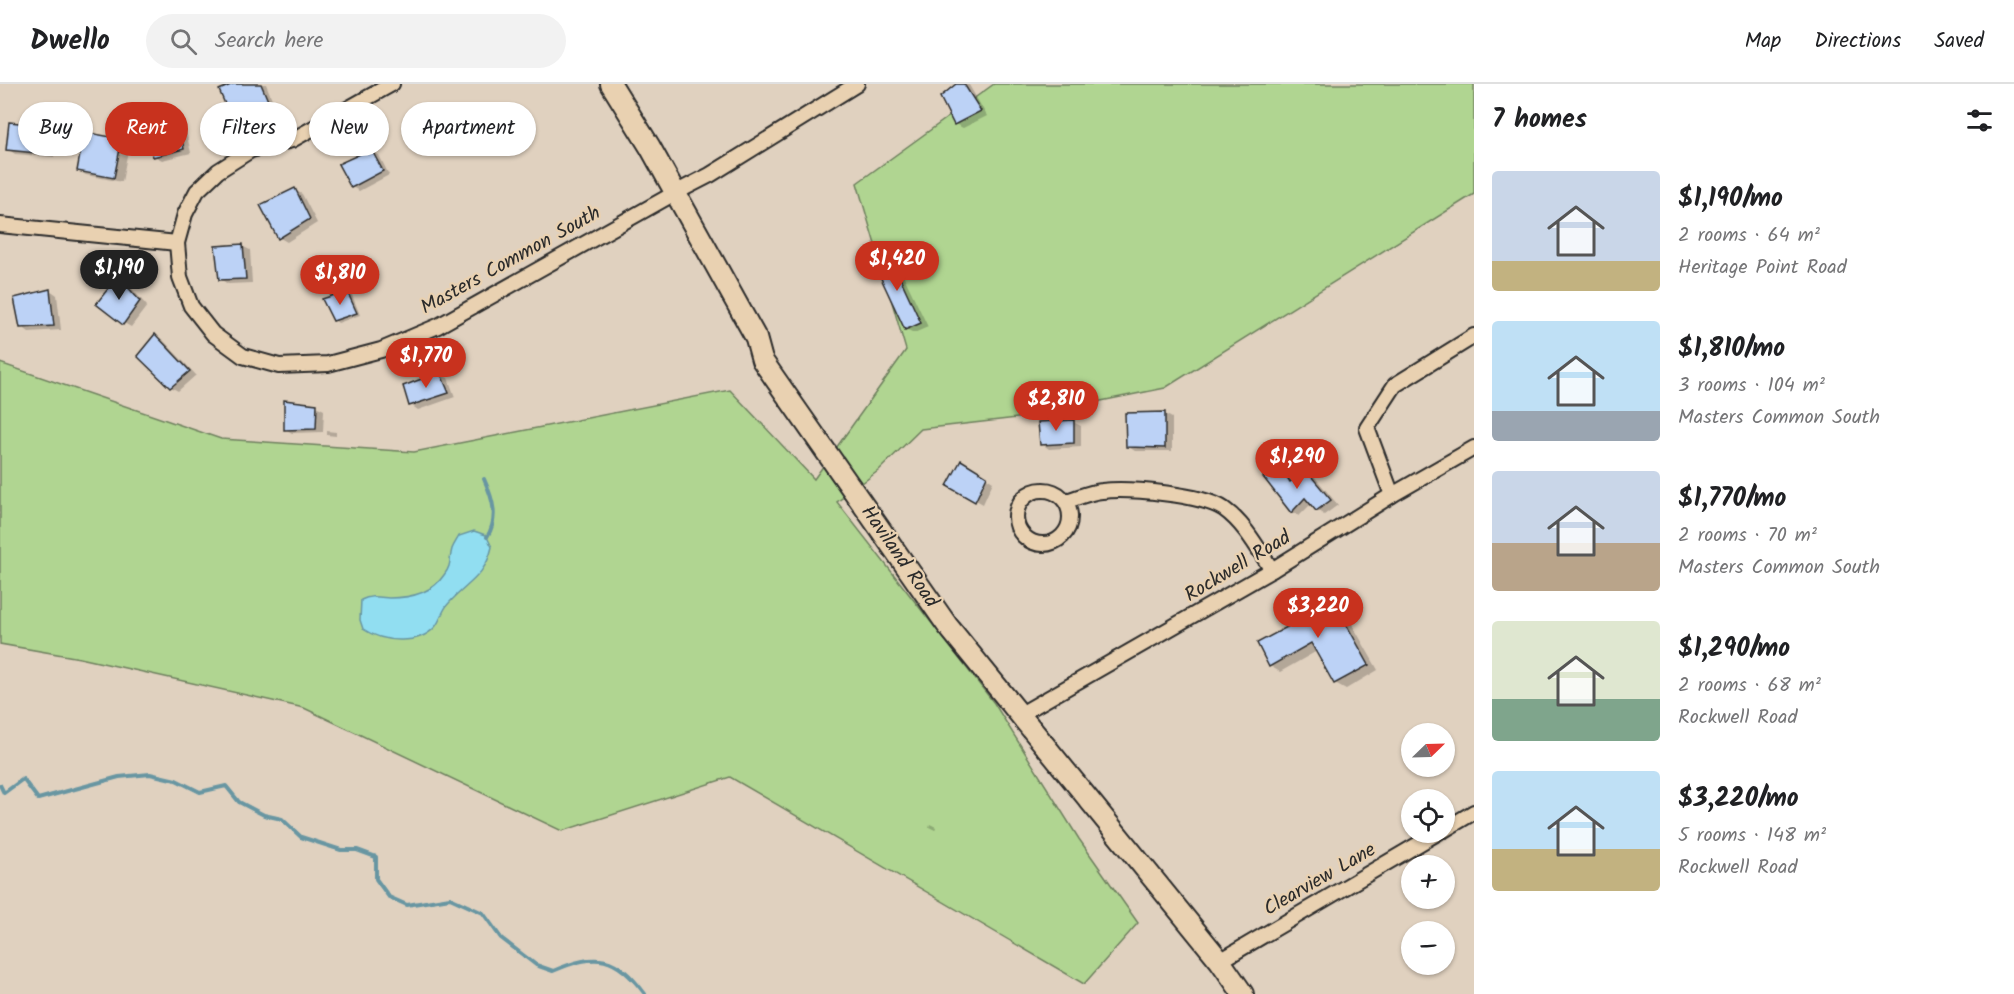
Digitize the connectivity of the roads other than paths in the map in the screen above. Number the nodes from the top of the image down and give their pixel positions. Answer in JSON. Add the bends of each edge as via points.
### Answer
{"nodes":[{"id":1,"x":392,"y":84,"type":"edge"},
{"id":2,"x":611,"y":84,"type":"edge"},
{"id":3,"x":857,"y":84,"type":"edge"},
{"id":4,"x":675,"y":193,"type":"junction"},
{"id":5,"x":0,"y":225,"type":"edge"},
{"id":6,"x":177,"y":243,"type":"junction"},
{"id":7,"x":1474,"y":336,"type":"edge"},
{"id":8,"x":1474,"y":448,"type":"edge"},
{"id":9,"x":1392,"y":495,"type":"junction"},
{"id":10,"x":1066,"y":501,"type":"junction"},
{"id":11,"x":1272,"y":570,"type":"junction"},
{"id":12,"x":1019,"y":716,"type":"junction"},
{"id":13,"x":1474,"y":812,"type":"edge"},
{"id":14,"x":1455,"y":823,"type":"edge"},
{"id":15,"x":1420,"y":843,"type":"edge"},
{"id":16,"x":1221,"y":961,"type":"junction"},
{"id":17,"x":1243,"y":994,"type":"edge"}],
"edges":[{"from":1,"to":6,"type":"street","name":"Masters Common South","via":[[292,140],[251,150],[218,171],[197,191]]},
{"from":2,"to":4,"type":"street","name":"Haviland Road"},
{"from":3,"to":4,"type":"street","name":"Masters Common South"},
{"from":4,"to":6,"type":"street","name":"Masters Common South","via":[[438,326],[381,350],[328,364],[279,366],[243,356],[213,334],[191,306],[180,277]]},
{"from":4,"to":12,"type":"street","name":"Haviland Road","via":[[756,338],[762,360],[947,624]]},
{"from":5,"to":6,"type":"street"},
{"from":7,"to":9,"type":"street","via":[[1395,385],[1367,428]]},
{"from":8,"to":9,"type":"street","name":"Rockwell Road"},
{"from":9,"to":11,"type":"street","name":"Rockwell Road"},
{"from":10,"to":10,"type":"street","via":[[1052,491],[1026,495],[1017,510],[1018,528],[1030,541],[1057,541],[1069,528]]},
{"from":10,"to":11,"type":"street","via":[[1101,491],[1146,491],[1209,501],[1244,528]]},
{"from":11,"to":12,"type":"street","name":"Rockwell Road"},
{"from":12,"to":16,"type":"street","name":"Haviland Road"},
{"from":13,"to":14,"type":"street"},
{"from":15,"to":16,"type":"street","name":"Clearview Lane"},
{"from":16,"to":17,"type":"street","name":"Haviland Road"}]}
